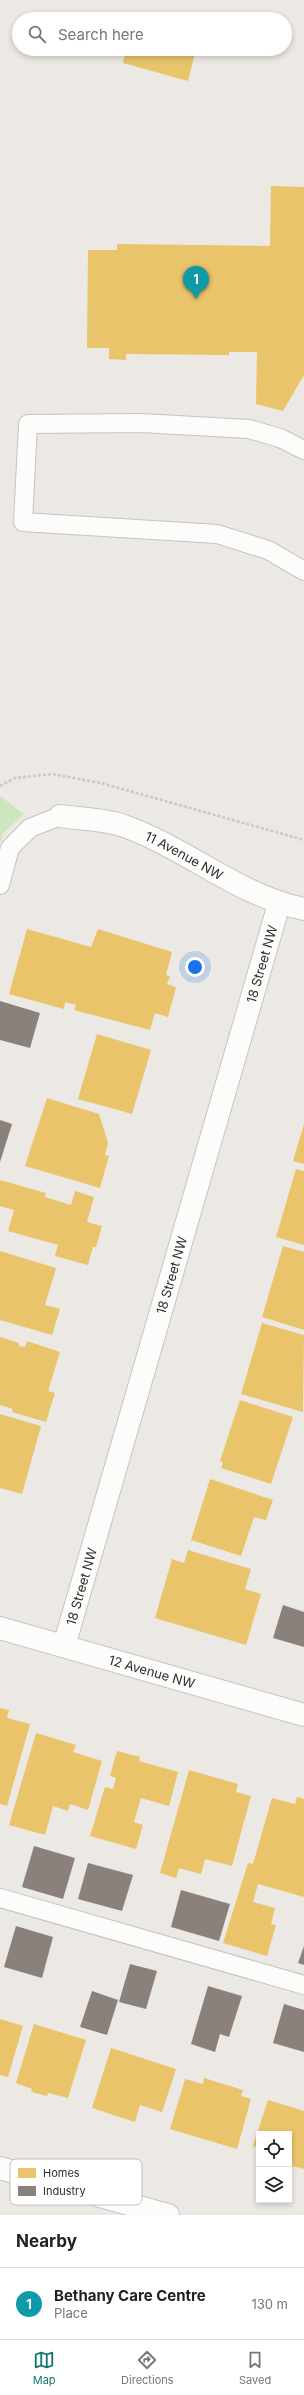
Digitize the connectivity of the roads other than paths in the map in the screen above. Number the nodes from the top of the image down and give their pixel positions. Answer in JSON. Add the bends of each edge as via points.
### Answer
{"nodes":[{"id":1,"x":304,"y":450,"type":"edge"},
{"id":2,"x":304,"y":571,"type":"edge"},
{"id":3,"x":60,"y":816,"type":"joint"},
{"id":4,"x":0,"y":885,"type":"edge"},
{"id":5,"x":279,"y":904,"type":"junction"},
{"id":6,"x":304,"y":909,"type":"edge"},
{"id":7,"x":0,"y":1628,"type":"edge"},
{"id":8,"x":64,"y":1646,"type":"junction"},
{"id":9,"x":304,"y":1715,"type":"edge"},
{"id":10,"x":0,"y":1898,"type":"edge"},
{"id":11,"x":304,"y":1985,"type":"edge"},
{"id":12,"x":0,"y":2168,"type":"edge"},
{"id":13,"x":10,"y":2171,"type":"edge"},
{"id":14,"x":132,"y":2205,"type":"edge"},
{"id":15,"x":168,"y":2215,"type":"edge"}],
"edges":[{"from":1,"to":2,"type":"lane","via":[[280,438],[249,429],[141,423],[28,424],[23,522],[217,534],[268,550]]},
{"from":3,"to":4,"type":"lane","via":[[30,828],[10,848]]},
{"from":3,"to":5,"type":"street","name":"11 Avenue NW","via":[[122,825],[161,842]]},
{"from":5,"to":6,"type":"street","name":"11 Avenue NW"},
{"from":5,"to":8,"type":"street","name":"18 Street NW"},
{"from":7,"to":8,"type":"street","name":"12 Avenue NW"},
{"from":8,"to":9,"type":"street","name":"12 Avenue NW"},
{"from":10,"to":11,"type":"lane"},
{"from":12,"to":13,"type":"street"},
{"from":14,"to":15,"type":"street"}]}
